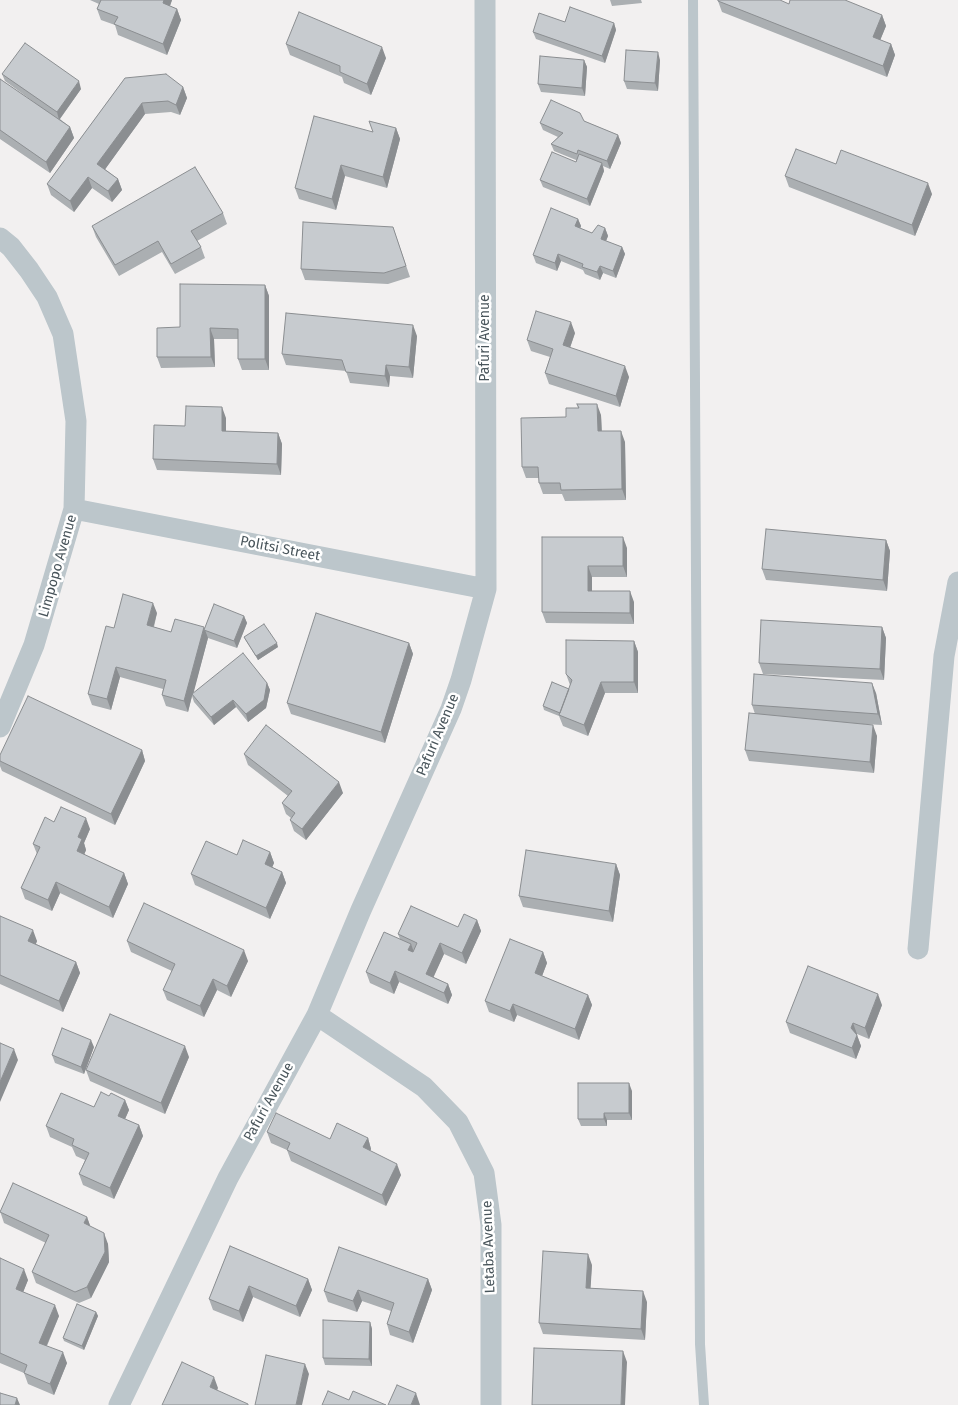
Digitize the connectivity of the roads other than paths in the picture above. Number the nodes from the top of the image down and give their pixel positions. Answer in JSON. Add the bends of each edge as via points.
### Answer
{"nodes":[{"id":1,"x":484,"y":0,"type":"edge"},
{"id":2,"x":693,"y":0,"type":"edge"},
{"id":3,"x":0,"y":238,"type":"edge"},
{"id":4,"x":74,"y":509,"type":"junction"},
{"id":5,"x":958,"y":582,"type":"edge"},
{"id":6,"x":486,"y":589,"type":"junction"},
{"id":7,"x":0,"y":727,"type":"edge"},
{"id":8,"x":918,"y":949,"type":"dead end"},
{"id":9,"x":318,"y":1015,"type":"junction"},
{"id":10,"x":120,"y":1405,"type":"edge"},
{"id":11,"x":491,"y":1405,"type":"edge"},
{"id":12,"x":704,"y":1405,"type":"edge"}],
"edges":[{"from":1,"to":6,"type":"street","name":"Pafuri Avenue"},
{"from":2,"to":12,"type":"lane","via":[[700,1344]]},
{"from":3,"to":4,"type":"street","name":"Limpopo Avenue","via":[[34,277],[47,297],[63,334],[76,421]]},
{"from":4,"to":6,"type":"street","name":"Politsi Street"},
{"from":4,"to":7,"type":"street","name":"Limpopo Avenue","via":[[34,645]]},
{"from":5,"to":8,"type":"street","via":[[944,656]]},
{"from":6,"to":9,"type":"street","name":"Pafuri Avenue","via":[[451,709]]},
{"from":9,"to":10,"type":"street","name":"Pafuri Avenue","via":[[228,1178]]},
{"from":9,"to":11,"type":"street","name":"Letaba Avenue","via":[[424,1087],[458,1122],[484,1173],[491,1225]]}]}
